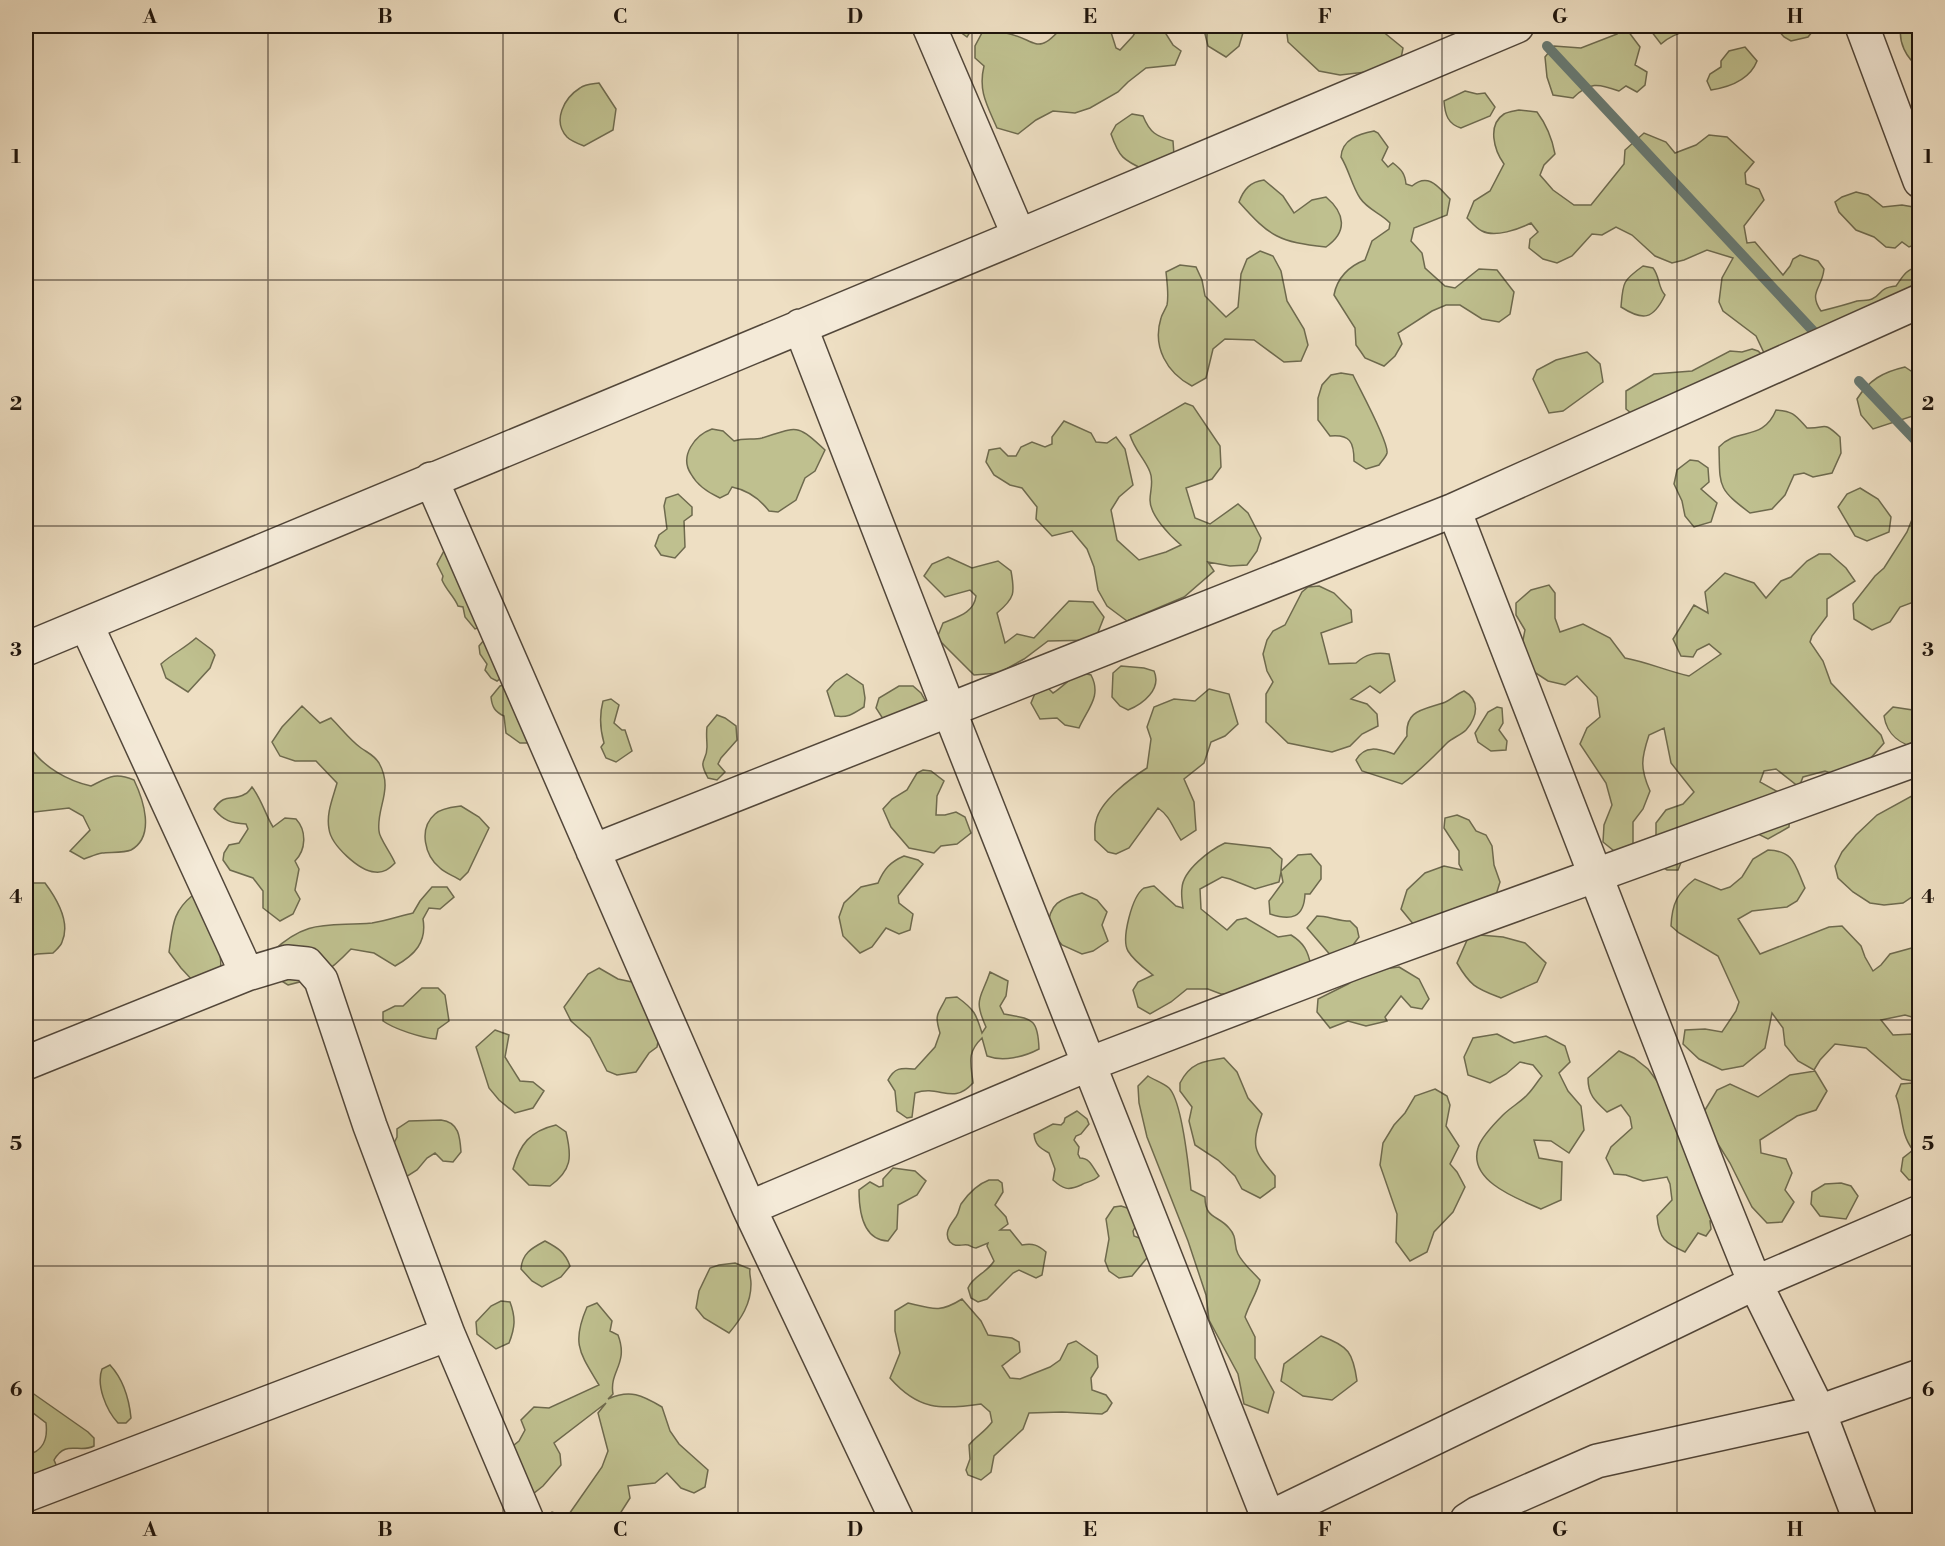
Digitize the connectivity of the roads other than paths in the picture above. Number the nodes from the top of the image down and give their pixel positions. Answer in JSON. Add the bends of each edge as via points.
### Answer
{"nodes":[{"id":1,"x":929,"y":26,"type":"edge"},
{"id":2,"x":1517,"y":26,"type":"edge"},
{"id":3,"x":1862,"y":26,"type":"edge"},
{"id":4,"x":1920,"y":181,"type":"edge"},
{"id":5,"x":1019,"y":236,"type":"junction"},
{"id":6,"x":1920,"y":301,"type":"edge"},
{"id":7,"x":800,"y":326,"type":"junction"},
{"id":8,"x":431,"y":479,"type":"junction"},
{"id":9,"x":1454,"y":510,"type":"junction"},
{"id":10,"x":86,"y":624,"type":"junction"},
{"id":11,"x":26,"y":649,"type":"edge"},
{"id":12,"x":949,"y":710,"type":"junction"},
{"id":13,"x":1920,"y":758,"type":"edge"},
{"id":14,"x":593,"y":851,"type":"junction"},
{"id":15,"x":1597,"y":876,"type":"junction"},
{"id":16,"x":247,"y":974,"type":"junction"},
{"id":17,"x":26,"y":1063,"type":"edge"},
{"id":18,"x":1089,"y":1064,"type":"junction"},
{"id":19,"x":749,"y":1208,"type":"junction"},
{"id":20,"x":1920,"y":1212,"type":"edge"},
{"id":21,"x":1755,"y":1283,"type":"junction"},
{"id":22,"x":448,"y":1334,"type":"junction"},
{"id":23,"x":1920,"y":1376,"type":"edge"},
{"id":24,"x":1819,"y":1412,"type":"junction"},
{"id":25,"x":26,"y":1495,"type":"edge"},
{"id":26,"x":1267,"y":1520,"type":"edge"},
{"id":27,"x":527,"y":1521,"type":"edge"},
{"id":28,"x":897,"y":1521,"type":"edge"},
{"id":29,"x":1467,"y":1521,"type":"edge"},
{"id":30,"x":1860,"y":1521,"type":"edge"}],
"edges":[{"from":1,"to":5,"type":"street"},
{"from":2,"to":5,"type":"street"},
{"from":3,"to":4,"type":"street"},
{"from":5,"to":7,"type":"street"},
{"from":6,"to":9,"type":"street"},
{"from":7,"to":8,"type":"street"},
{"from":7,"to":12,"type":"street"},
{"from":8,"to":10,"type":"street"},
{"from":8,"to":14,"type":"street"},
{"from":9,"to":12,"type":"street"},
{"from":9,"to":15,"type":"street"},
{"from":10,"to":11,"type":"street"},
{"from":10,"to":16,"type":"street"},
{"from":12,"to":14,"type":"street"},
{"from":12,"to":18,"type":"street"},
{"from":13,"to":15,"type":"street"},
{"from":14,"to":19,"type":"street"},
{"from":15,"to":18,"type":"street"},
{"from":15,"to":21,"type":"street"},
{"from":16,"to":17,"type":"street"},
{"from":16,"to":22,"type":"street","via":[[287,962],[307,964],[321,980],[370,1126]]},
{"from":18,"to":19,"type":"street"},
{"from":18,"to":26,"type":"street"},
{"from":19,"to":28,"type":"street"},
{"from":20,"to":21,"type":"street"},
{"from":21,"to":24,"type":"street"},
{"from":21,"to":26,"type":"street"},
{"from":22,"to":25,"type":"street"},
{"from":22,"to":27,"type":"street"},
{"from":23,"to":24,"type":"street"},
{"from":24,"to":29,"type":"street","via":[[1597,1461]]},
{"from":24,"to":30,"type":"street"}]}
